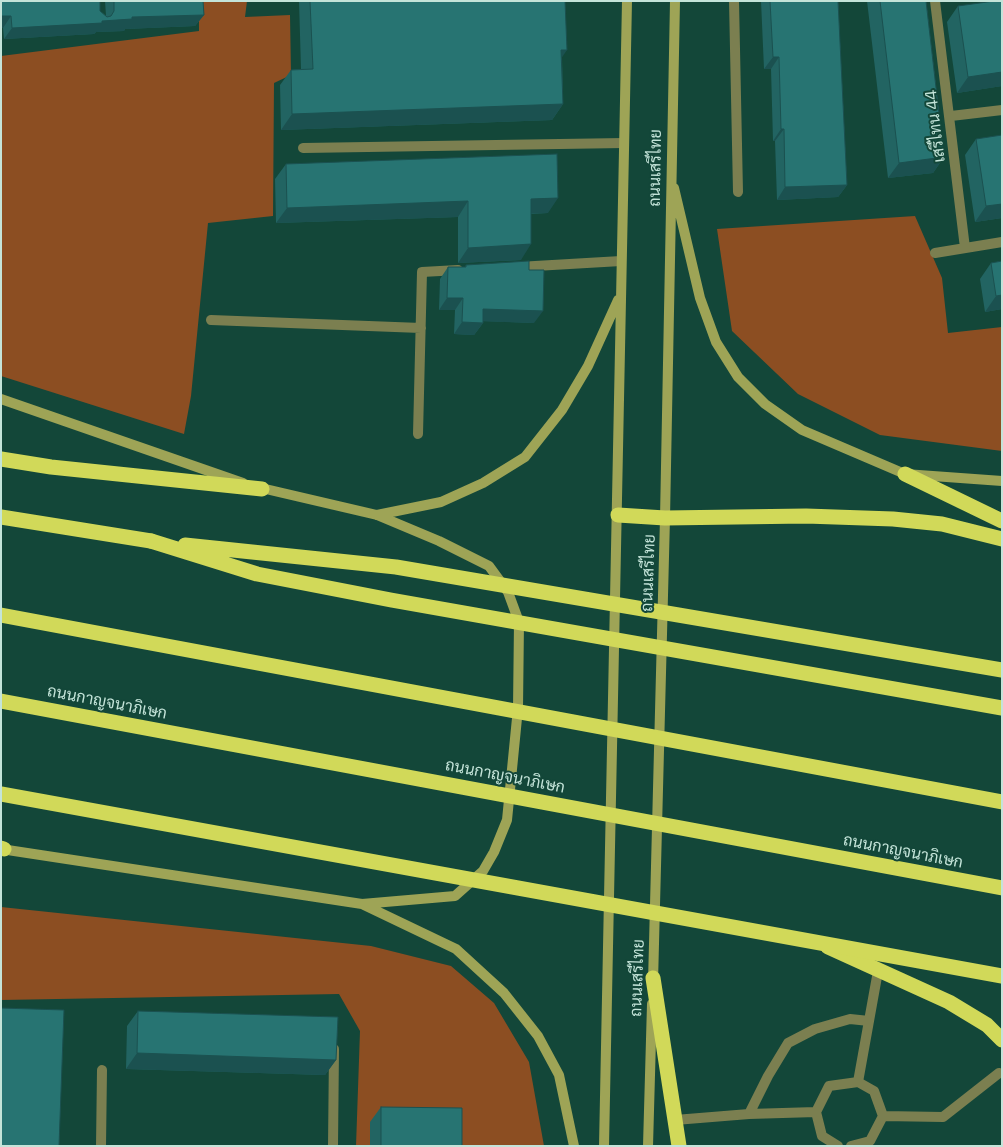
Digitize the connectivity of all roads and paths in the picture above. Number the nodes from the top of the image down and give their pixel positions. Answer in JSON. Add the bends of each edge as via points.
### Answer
{"nodes":[{"id":1,"x":627,"y":1,"type":"edge"},
{"id":2,"x":675,"y":1,"type":"edge"},
{"id":3,"x":734,"y":1,"type":"edge"},
{"id":4,"x":936,"y":1,"type":"edge"},
{"id":5,"x":1002,"y":110,"type":"edge"},
{"id":6,"x":951,"y":116,"type":"junction"},
{"id":7,"x":624,"y":143,"type":"junction"},
{"id":8,"x":303,"y":148,"type":"dead end"},
{"id":9,"x":671,"y":172,"type":"junction"},
{"id":10,"x":738,"y":192,"type":"dead end"},
{"id":11,"x":1002,"y":242,"type":"edge"},
{"id":12,"x":965,"y":248,"type":"junction"},
{"id":13,"x":935,"y":253,"type":"dead end"},
{"id":14,"x":621,"y":261,"type":"junction"},
{"id":15,"x":512,"y":267,"type":"edge"},
{"id":16,"x":472,"y":269,"type":"edge"},
{"id":17,"x":620,"y":295,"type":"junction"},
{"id":18,"x":211,"y":320,"type":"dead end"},
{"id":19,"x":421,"y":328,"type":"junction"},
{"id":20,"x":1,"y":399,"type":"edge"},
{"id":21,"x":418,"y":434,"type":"dead end"},
{"id":22,"x":1,"y":459,"type":"edge"},
{"id":23,"x":905,"y":474,"type":"junction"},
{"id":24,"x":1002,"y":482,"type":"edge"},
{"id":25,"x":262,"y":489,"type":"junction"},
{"id":26,"x":377,"y":515,"type":"junction"},
{"id":27,"x":618,"y":515,"type":"junction"},
{"id":28,"x":1,"y":517,"type":"edge"},
{"id":29,"x":665,"y":518,"type":"junction"},
{"id":30,"x":1002,"y":521,"type":"edge"},
{"id":31,"x":1002,"y":539,"type":"edge"},
{"id":32,"x":151,"y":541,"type":"junction"},
{"id":33,"x":1,"y":615,"type":"edge"},
{"id":34,"x":1002,"y":670,"type":"edge"},
{"id":35,"x":1,"y":701,"type":"edge"},
{"id":36,"x":1002,"y":708,"type":"edge"},
{"id":37,"x":1,"y":794,"type":"edge"},
{"id":38,"x":1002,"y":802,"type":"edge"},
{"id":39,"x":2,"y":849,"type":"edge"},
{"id":40,"x":1002,"y":888,"type":"edge"},
{"id":41,"x":362,"y":904,"type":"junction"},
{"id":42,"x":815,"y":941,"type":"junction"},
{"id":43,"x":878,"y":971,"type":"dead end"},
{"id":44,"x":1002,"y":976,"type":"edge"},
{"id":45,"x":653,"y":978,"type":"junction"},
{"id":46,"x":869,"y":1021,"type":"junction"},
{"id":47,"x":334,"y":1040,"type":"edge"},
{"id":48,"x":1002,"y":1040,"type":"edge"},
{"id":49,"x":102,"y":1070,"type":"dead end"},
{"id":50,"x":999,"y":1073,"type":"dead end"},
{"id":51,"x":858,"y":1082,"type":"junction"},
{"id":52,"x":816,"y":1112,"type":"junction"},
{"id":53,"x":750,"y":1114,"type":"junction"},
{"id":54,"x":883,"y":1116,"type":"junction"},
{"id":55,"x":675,"y":1120,"type":"junction"},
{"id":56,"x":101,"y":1146,"type":"edge"},
{"id":57,"x":333,"y":1146,"type":"edge"},
{"id":58,"x":574,"y":1146,"type":"edge"},
{"id":59,"x":604,"y":1146,"type":"edge"},
{"id":60,"x":648,"y":1146,"type":"edge"},
{"id":61,"x":679,"y":1146,"type":"edge"},
{"id":62,"x":838,"y":1146,"type":"edge"},
{"id":63,"x":852,"y":1146,"type":"edge"}],
"edges":[{"from":1,"to":7,"type":"main road","name":"ถนนเสรีไทย"},
{"from":2,"to":9,"type":"main road","name":"ถนนเสรีไทย"},
{"from":3,"to":10,"type":"street"},
{"from":4,"to":6,"type":"street","name":"เสรีไทน 44"},
{"from":5,"to":6,"type":"street"},
{"from":6,"to":12,"type":"street","name":"เสรีไทน 44"},
{"from":7,"to":8,"type":"street"},
{"from":7,"to":14,"type":"main road","name":"ถนนเสรีไทย"},
{"from":9,"to":23,"type":"main road","via":[[700,298],[716,342],[738,377],[765,404],[802,430]]},
{"from":9,"to":29,"type":"main road","name":"ถนนเสรีไทย"},
{"from":11,"to":12,"type":"street"},
{"from":12,"to":13,"type":"street"},
{"from":14,"to":15,"type":"street"},
{"from":14,"to":17,"type":"main road","name":"ถนนเสรีไทย"},
{"from":16,"to":19,"type":"street","via":[[422,272]]},
{"from":17,"to":26,"type":"main road","via":[[588,366],[562,410],[526,457],[483,483],[441,502]]},
{"from":17,"to":27,"type":"main road","name":"ถนนเสรีไทย"},
{"from":18,"to":19,"type":"street"},
{"from":19,"to":21,"type":"street"},
{"from":20,"to":25,"type":"main road"},
{"from":22,"to":25,"type":"highway"},
{"from":23,"to":24,"type":"main road"},
{"from":23,"to":30,"type":"highway"},
{"from":25,"to":26,"type":"main road"},
{"from":26,"to":41,"type":"main road","via":[[488,566],[508,592],[519,622],[518,708],[507,820],[483,870],[455,896]]},
{"from":27,"to":29,"type":"highway"},
{"from":27,"to":59,"type":"main road","name":"ถนนเสรีไทย"},
{"from":28,"to":32,"type":"highway"},
{"from":29,"to":31,"type":"highway","via":[[806,516],[893,519],[942,524]]},
{"from":29,"to":45,"type":"main road","name":"ถนนเสรีไทย"},
{"from":32,"to":34,"type":"highway","bridge":true,"via":[[396,567]]},
{"from":32,"to":36,"type":"highway","bridge":true,"via":[[267,576]]},
{"from":33,"to":38,"type":"highway","bridge":true},
{"from":35,"to":40,"type":"highway","name":"ถนนกาญจนาภิเษก","bridge":true},
{"from":37,"to":42,"type":"highway","bridge":true},
{"from":39,"to":41,"type":"main road"},
{"from":41,"to":58,"type":"main road","via":[[456,949],[504,993],[538,1036],[559,1076]]},
{"from":42,"to":44,"type":"highway","bridge":true},
{"from":42,"to":48,"type":"highway","bridge":true,"via":[[950,1002],[986,1025]]},
{"from":43,"to":46,"type":"street"},
{"from":45,"to":55,"type":"highway"},
{"from":45,"to":60,"type":"main road","name":"ถนนเสรีไทย"},
{"from":46,"to":51,"type":"street"},
{"from":46,"to":53,"type":"street","via":[[850,1019],[815,1029],[788,1043]]},
{"from":47,"to":57,"type":"street"},
{"from":49,"to":56,"type":"street"},
{"from":50,"to":54,"type":"street","via":[[943,1117]]},
{"from":51,"to":52,"type":"street","via":[[829,1086]]},
{"from":51,"to":54,"type":"street","via":[[874,1091]]},
{"from":52,"to":53,"type":"street"},
{"from":52,"to":62,"type":"street","via":[[822,1136]]},
{"from":53,"to":55,"type":"street"},
{"from":54,"to":63,"type":"street","via":[[870,1141]]},
{"from":55,"to":61,"type":"highway"}]}
